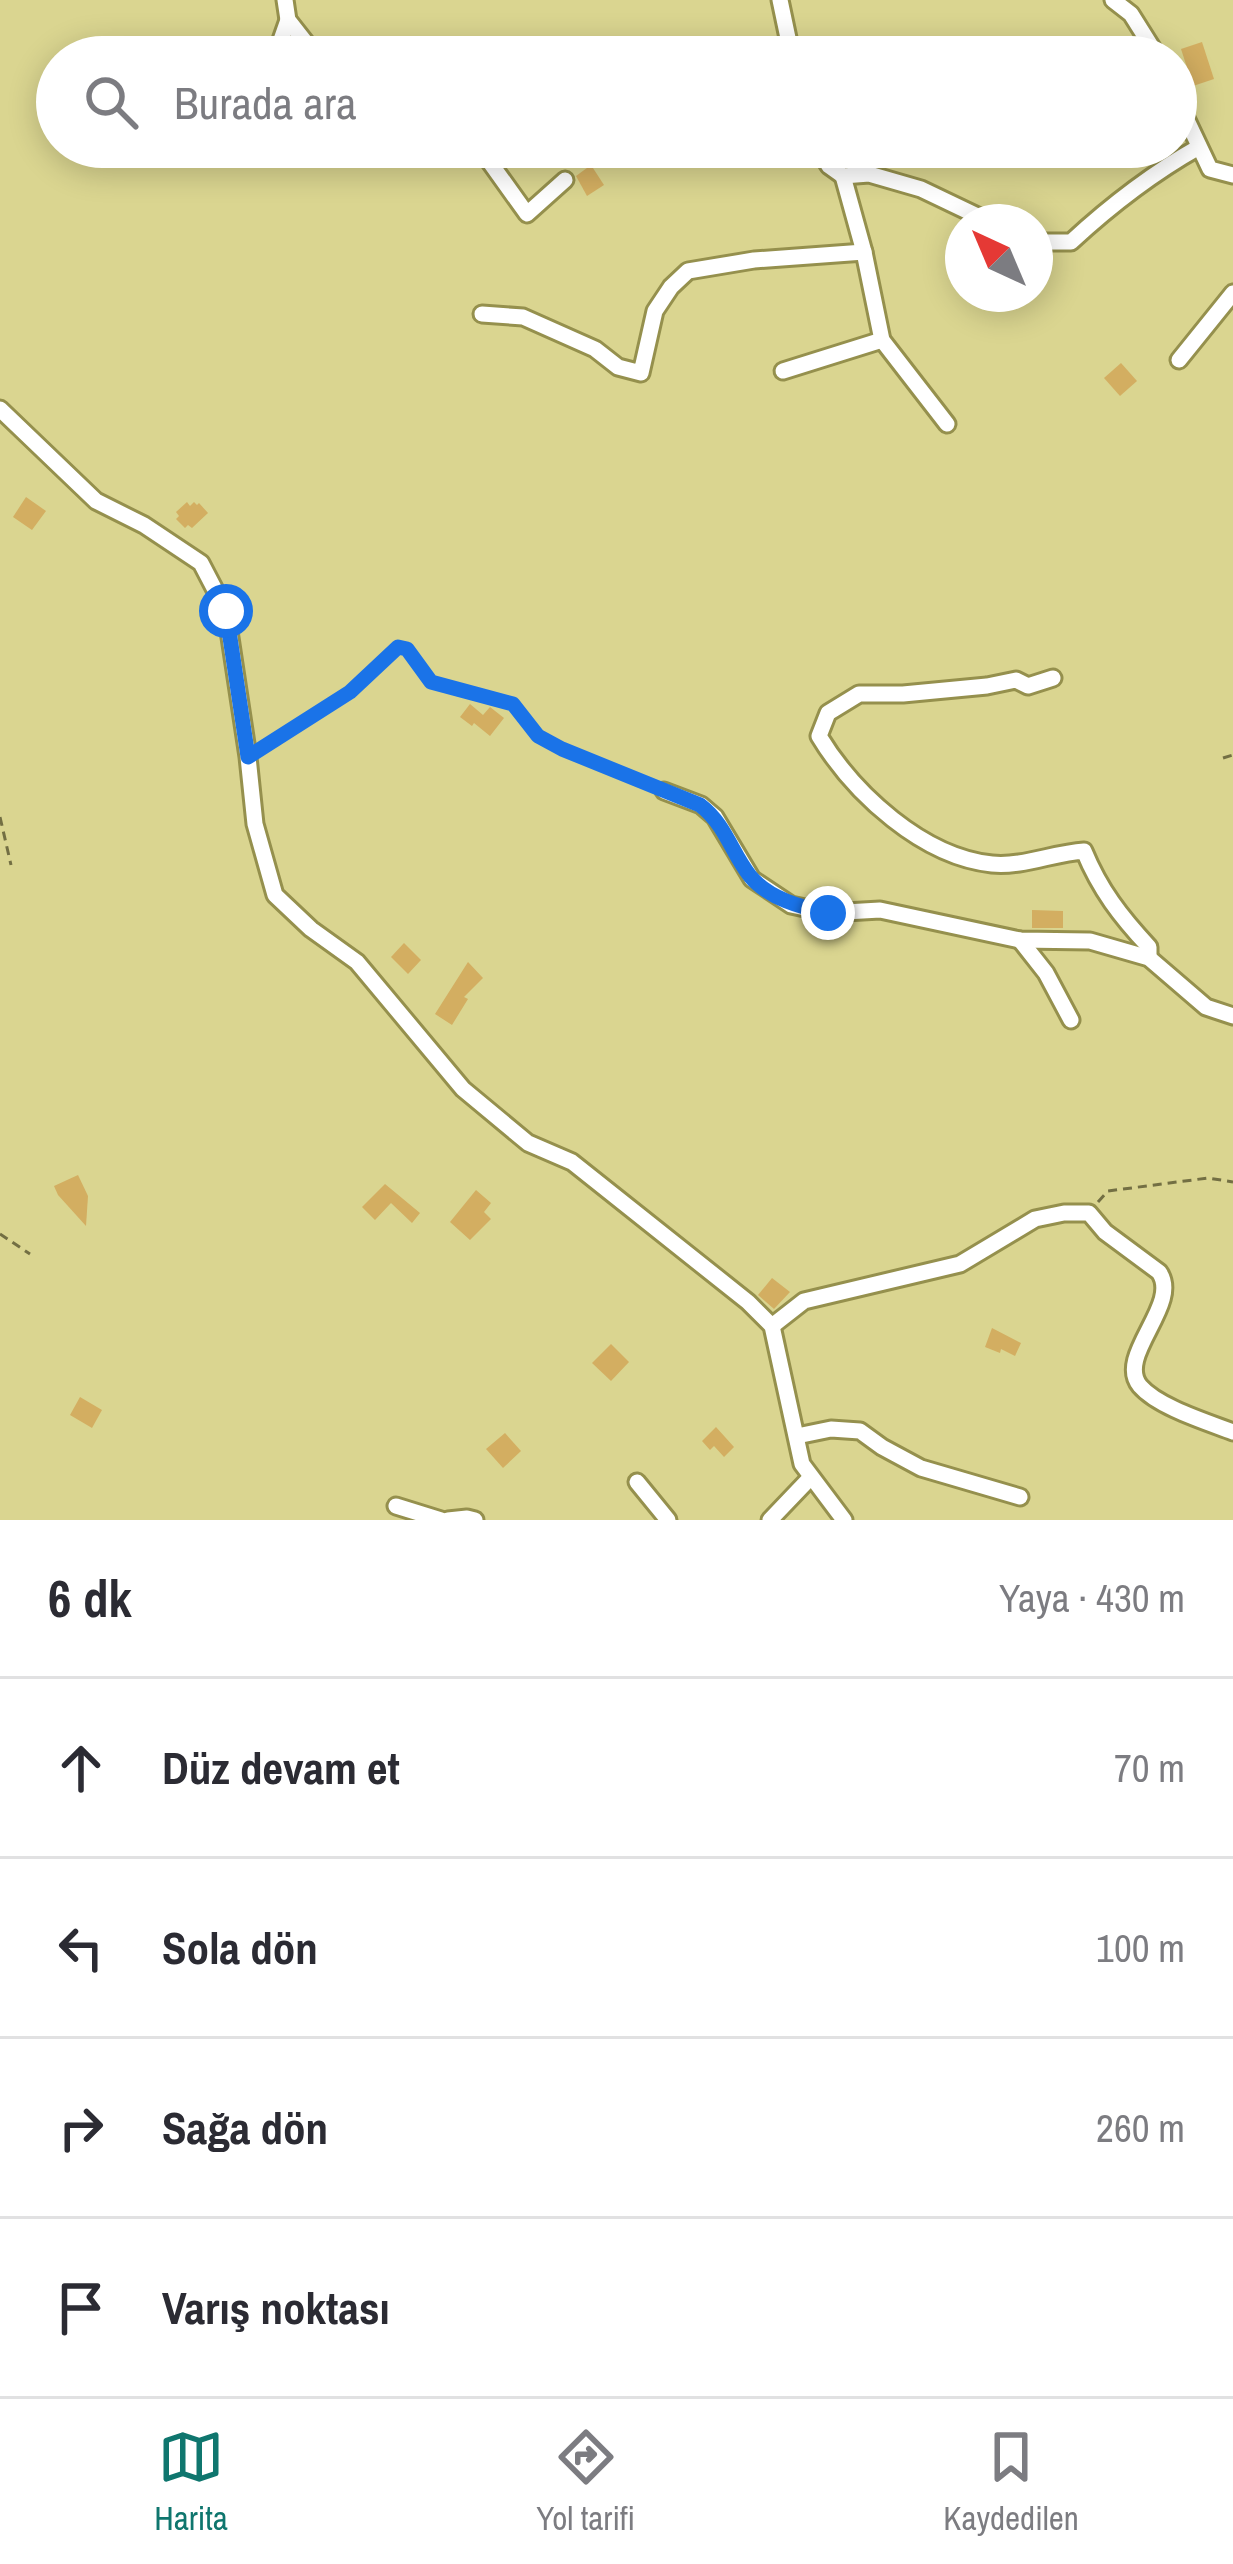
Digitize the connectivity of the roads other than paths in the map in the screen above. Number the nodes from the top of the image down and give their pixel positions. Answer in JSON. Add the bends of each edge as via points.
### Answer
{"nodes":[{"id":1,"x":285,"y":0,"type":"edge"},
{"id":2,"x":780,"y":0,"type":"edge"},
{"id":3,"x":1114,"y":0,"type":"edge"},
{"id":4,"x":289,"y":20,"type":"junction"},
{"id":5,"x":283,"y":36,"type":"edge"},
{"id":6,"x":301,"y":36,"type":"edge"},
{"id":7,"x":788,"y":36,"type":"edge"},
{"id":8,"x":1145,"y":36,"type":"edge"},
{"id":9,"x":1197,"y":143,"type":"edge"},
{"id":10,"x":1199,"y":147,"type":"joint"},
{"id":11,"x":494,"y":168,"type":"edge"},
{"id":12,"x":832,"y":168,"type":"edge"},
{"id":13,"x":1163,"y":168,"type":"edge"},
{"id":14,"x":1233,"y":175,"type":"edge"},
{"id":15,"x":843,"y":176,"type":"junction"},
{"id":16,"x":565,"y":180,"type":"dead end"},
{"id":17,"x":952,"y":204,"type":"edge"},
{"id":18,"x":1053,"y":242,"type":"edge"},
{"id":19,"x":864,"y":252,"type":"junction"},
{"id":20,"x":1233,"y":293,"type":"edge"},
{"id":21,"x":482,"y":314,"type":"dead end"},
{"id":22,"x":882,"y":340,"type":"junction"},
{"id":23,"x":1179,"y":360,"type":"dead end"},
{"id":24,"x":783,"y":371,"type":"dead end"},
{"id":25,"x":0,"y":409,"type":"edge"},
{"id":26,"x":946,"y":424,"type":"dead end"},
{"id":27,"x":1052,"y":678,"type":"dead end"},
{"id":28,"x":664,"y":791,"type":"road end"},
{"id":29,"x":1020,"y":940,"type":"junction"},
{"id":30,"x":1149,"y":958,"type":"junction"},
{"id":31,"x":1233,"y":1016,"type":"edge"},
{"id":32,"x":1071,"y":1020,"type":"dead end"},
{"id":33,"x":772,"y":1327,"type":"junction"},
{"id":34,"x":1233,"y":1432,"type":"edge"},
{"id":35,"x":796,"y":1436,"type":"junction"},
{"id":36,"x":812,"y":1477,"type":"junction"},
{"id":37,"x":637,"y":1482,"type":"dead end"},
{"id":38,"x":1020,"y":1497,"type":"dead end"},
{"id":39,"x":396,"y":1506,"type":"dead end"},
{"id":40,"x":444,"y":1520,"type":"edge"},
{"id":41,"x":475,"y":1520,"type":"edge"},
{"id":42,"x":668,"y":1520,"type":"edge"},
{"id":43,"x":770,"y":1520,"type":"edge"},
{"id":44,"x":844,"y":1520,"type":"edge"}],
"edges":[{"from":1,"to":4,"type":"street"},
{"from":2,"to":7,"type":"street"},
{"from":3,"to":8,"type":"street"},
{"from":4,"to":5,"type":"street"},
{"from":4,"to":6,"type":"street"},
{"from":9,"to":10,"type":"street"},
{"from":10,"to":14,"type":"street","via":[[1210,169]]},
{"from":11,"to":16,"type":"street","via":[[527,214]]},
{"from":12,"to":15,"type":"street"},
{"from":13,"to":18,"type":"street","via":[[1071,242]]},
{"from":15,"to":17,"type":"street","via":[[869,174]]},
{"from":15,"to":19,"type":"street"},
{"from":19,"to":21,"type":"street","via":[[688,271],[655,311],[641,373],[523,317]]},
{"from":19,"to":22,"type":"street"},
{"from":20,"to":23,"type":"street"},
{"from":22,"to":24,"type":"street"},
{"from":22,"to":26,"type":"street"},
{"from":25,"to":33,"type":"street","via":[[96,501],[201,563],[226,611],[255,824],[275,895],[357,962],[463,1089],[528,1143],[572,1162]]},
{"from":27,"to":30,"type":"street","via":[[859,694],[829,713],[819,736],[885,811],[953,856],[996,864],[1084,851]]},
{"from":28,"to":29,"type":"street","via":[[716,817],[752,879],[791,904],[828,913],[880,910]]},
{"from":29,"to":30,"type":"street","via":[[1090,941]]},
{"from":29,"to":32,"type":"street"},
{"from":30,"to":31,"type":"street","via":[[1205,1006]]},
{"from":33,"to":34,"type":"street","via":[[804,1301],[960,1264],[1035,1220],[1089,1213],[1165,1279],[1136,1361],[1140,1386]]},
{"from":33,"to":35,"type":"street"},
{"from":35,"to":36,"type":"street"},
{"from":35,"to":38,"type":"street","via":[[860,1431],[921,1468]]},
{"from":36,"to":43,"type":"street"},
{"from":36,"to":44,"type":"street"},
{"from":37,"to":42,"type":"street"},
{"from":39,"to":40,"type":"street"},
{"from":40,"to":41,"type":"street"}]}
